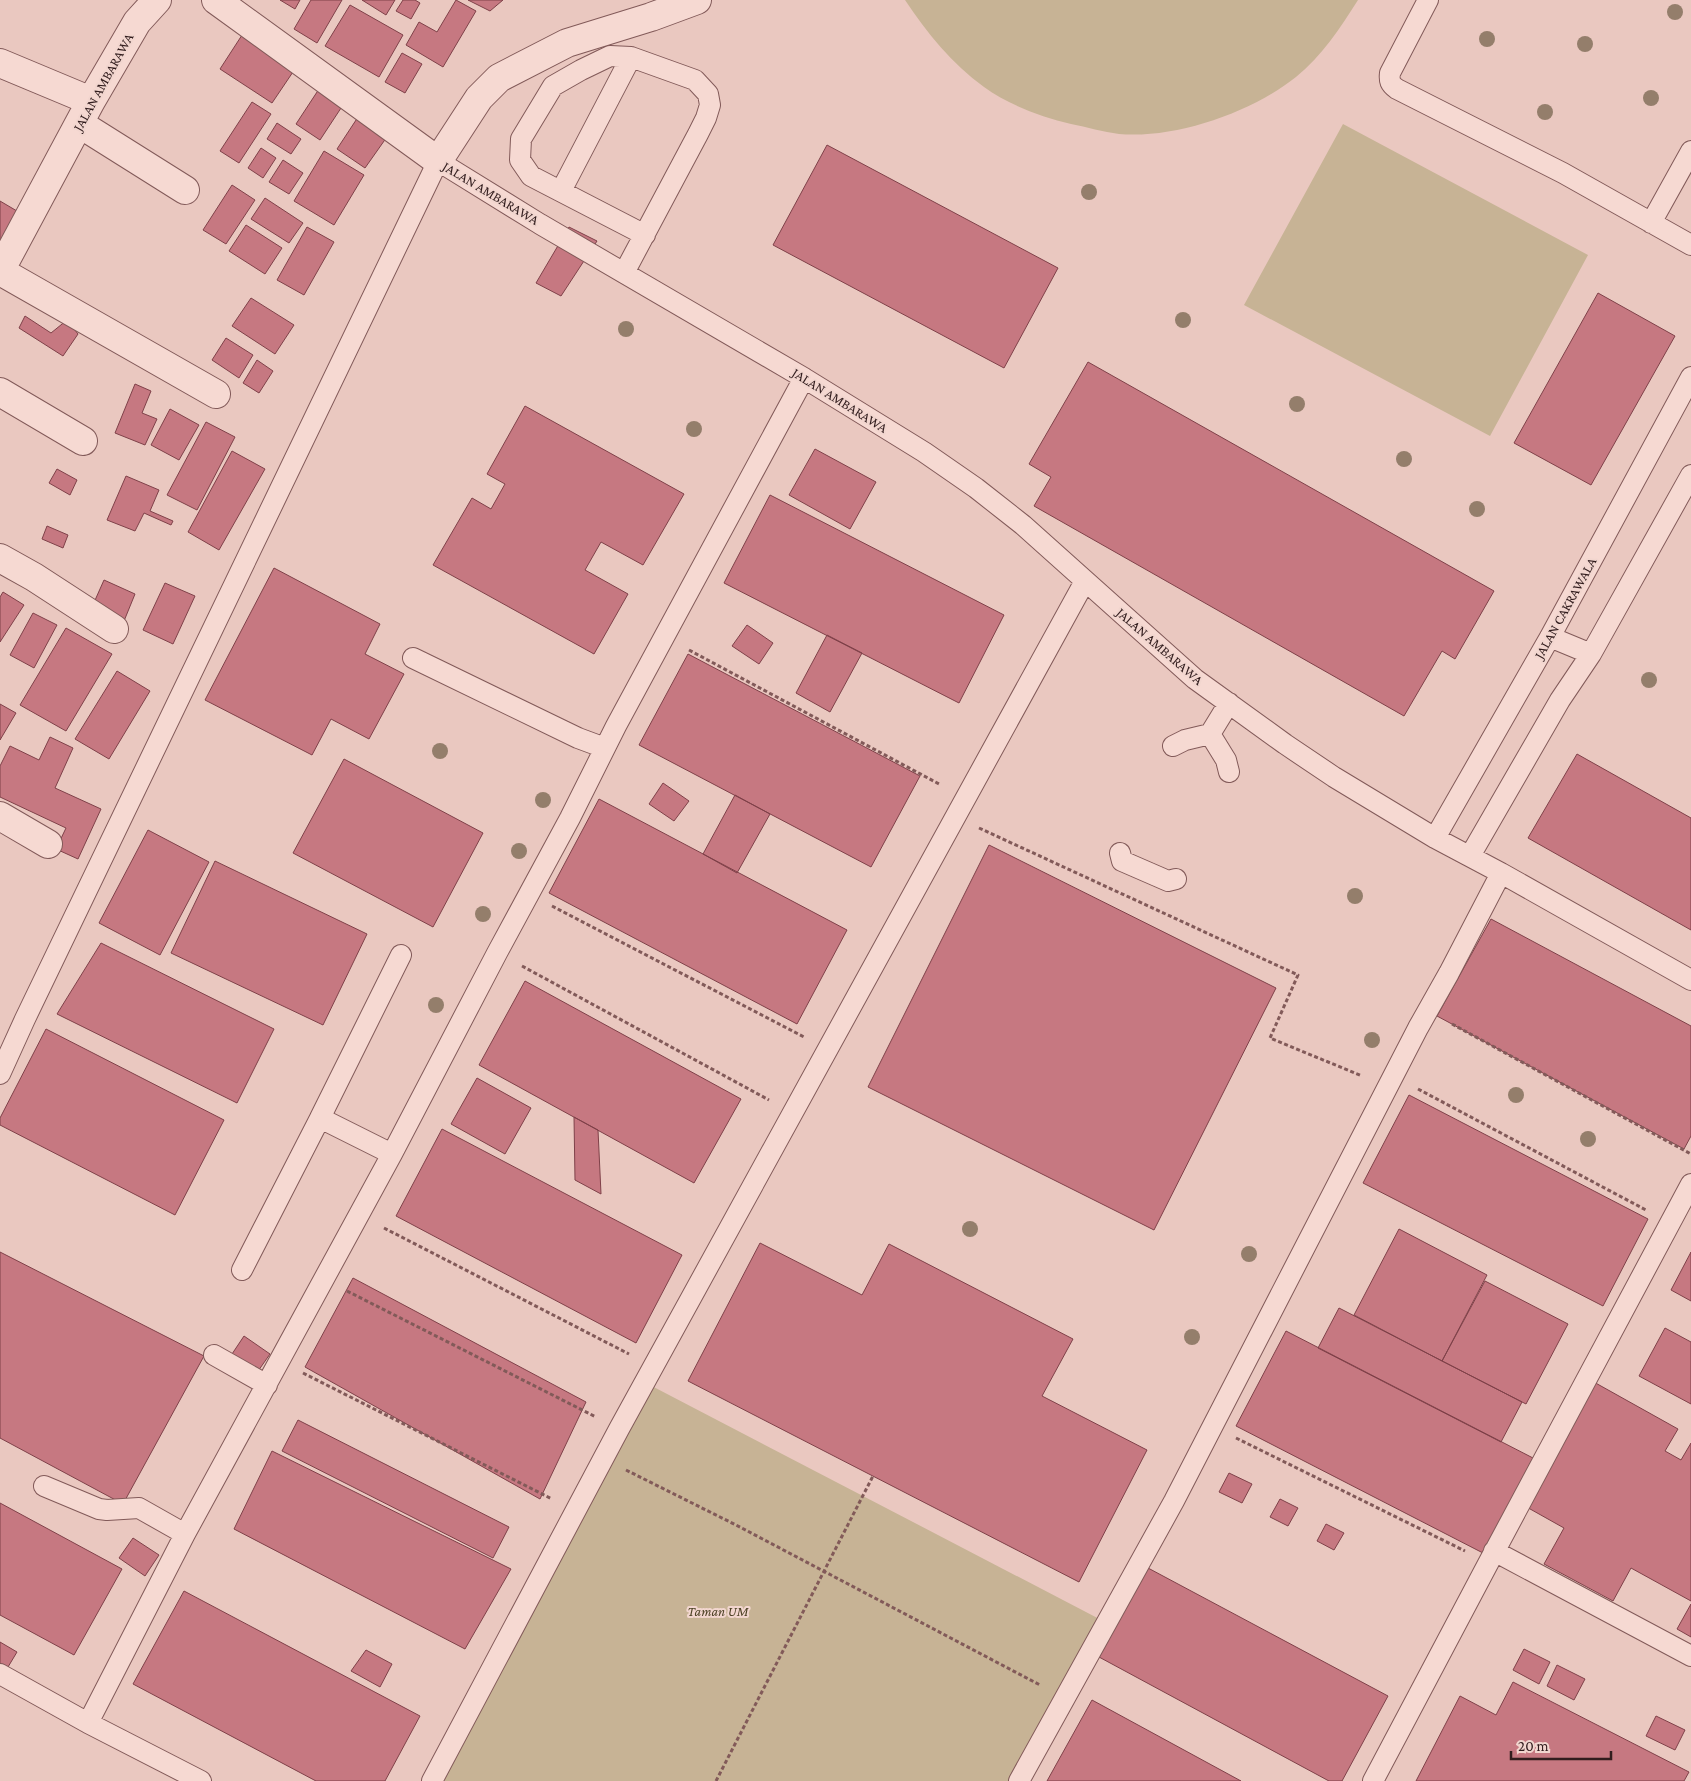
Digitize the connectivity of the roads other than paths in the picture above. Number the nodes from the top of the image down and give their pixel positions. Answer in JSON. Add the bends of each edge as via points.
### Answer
{"nodes":[{"id":1,"x":157,"y":0,"type":"edge"},
{"id":2,"x":216,"y":0,"type":"edge"},
{"id":3,"x":697,"y":0,"type":"edge"},
{"id":4,"x":1428,"y":0,"type":"edge"},
{"id":5,"x":631,"y":57,"type":"junction"},
{"id":6,"x":0,"y":63,"type":"edge"},
{"id":7,"x":85,"y":112,"type":"junction"},
{"id":8,"x":1691,"y":151,"type":"edge"},
{"id":9,"x":438,"y":161,"type":"junction"},
{"id":10,"x":185,"y":190,"type":"dead end"},
{"id":11,"x":561,"y":191,"type":"junction"},
{"id":12,"x":1651,"y":223,"type":"junction"},
{"id":13,"x":645,"y":235,"type":"junction"},
{"id":14,"x":1691,"y":245,"type":"edge"},
{"id":15,"x":0,"y":271,"type":"edge"},
{"id":16,"x":624,"y":273,"type":"junction"},
{"id":17,"x":1691,"y":377,"type":"edge"},
{"id":18,"x":804,"y":378,"type":"junction"},
{"id":19,"x":0,"y":392,"type":"edge"},
{"id":20,"x":216,"y":394,"type":"dead end"},
{"id":21,"x":83,"y":441,"type":"dead end"},
{"id":22,"x":1691,"y":475,"type":"edge"},
{"id":23,"x":0,"y":558,"type":"edge"},
{"id":24,"x":1085,"y":581,"type":"junction"},
{"id":25,"x":114,"y":629,"type":"dead end"},
{"id":26,"x":1550,"y":637,"type":"junction"},
{"id":27,"x":1591,"y":654,"type":"junction"},
{"id":28,"x":414,"y":658,"type":"dead end"},
{"id":29,"x":1229,"y":703,"type":"junction"},
{"id":30,"x":1210,"y":734,"type":"junction"},
{"id":31,"x":1173,"y":746,"type":"dead end"},
{"id":32,"x":604,"y":748,"type":"junction"},
{"id":33,"x":1229,"y":772,"type":"dead end"},
{"id":34,"x":0,"y":816,"type":"edge"},
{"id":35,"x":1435,"y":838,"type":"junction"},
{"id":36,"x":48,"y":844,"type":"dead end"},
{"id":37,"x":1120,"y":853,"type":"dead end"},
{"id":38,"x":1470,"y":856,"type":"junction"},
{"id":39,"x":1501,"y":872,"type":"junction"},
{"id":40,"x":1176,"y":879,"type":"dead end"},
{"id":41,"x":401,"y":955,"type":"dead end"},
{"id":42,"x":1691,"y":980,"type":"edge"},
{"id":43,"x":0,"y":1074,"type":"edge"},
{"id":44,"x":320,"y":1118,"type":"junction"},
{"id":45,"x":392,"y":1154,"type":"junction"},
{"id":46,"x":1691,"y":1184,"type":"edge"},
{"id":47,"x":242,"y":1270,"type":"dead end"},
{"id":48,"x":214,"y":1355,"type":"dead end"},
{"id":49,"x":267,"y":1385,"type":"junction"},
{"id":50,"x":44,"y":1486,"type":"dead end"},
{"id":51,"x":185,"y":1534,"type":"junction"},
{"id":52,"x":1491,"y":1557,"type":"junction"},
{"id":53,"x":1691,"y":1656,"type":"edge"},
{"id":54,"x":0,"y":1674,"type":"edge"},
{"id":55,"x":88,"y":1723,"type":"junction"},
{"id":56,"x":201,"y":1781,"type":"edge"},
{"id":57,"x":432,"y":1781,"type":"edge"},
{"id":58,"x":1019,"y":1781,"type":"edge"},
{"id":59,"x":1373,"y":1781,"type":"edge"}],
"edges":[{"from":1,"to":7,"type":"street","name":"JALAN AMBARAWA","via":[[137,22]]},
{"from":2,"to":9,"type":"street","name":"JALAN AMBARAWA"},
{"from":3,"to":9,"type":"street","via":[[568,42],[499,78],[479,98]]},
{"from":4,"to":12,"type":"lane","via":[[1390,72],[1391,84],[1563,172]]},
{"from":5,"to":11,"type":"lane"},
{"from":5,"to":11,"type":"lane","via":[[610,56],[553,86],[522,139],[520,160],[532,176]]},
{"from":5,"to":13,"type":"lane","via":[[695,80],[708,94],[710,105]]},
{"from":6,"to":7,"type":"street"},
{"from":7,"to":10,"type":"street"},
{"from":7,"to":15,"type":"street","name":"JALAN AMBARAWA"},
{"from":8,"to":12,"type":"lane"},
{"from":9,"to":16,"type":"lane","name":"JALAN AMBARAWA"},
{"from":9,"to":43,"type":"lane"},
{"from":11,"to":13,"type":"lane"},
{"from":12,"to":14,"type":"lane"},
{"from":13,"to":16,"type":"lane"},
{"from":15,"to":20,"type":"street"},
{"from":16,"to":18,"type":"lane","name":"JALAN AMBARAWA"},
{"from":17,"to":26,"type":"lane","name":"JALAN CAKRAWALA"},
{"from":18,"to":24,"type":"lane","name":"JALAN AMBARAWA","via":[[976,488]]},
{"from":18,"to":32,"type":"lane"},
{"from":19,"to":21,"type":"street"},
{"from":22,"to":27,"type":"lane"},
{"from":23,"to":25,"type":"street"},
{"from":24,"to":29,"type":"lane","name":"JALAN AMBARAWA","via":[[1195,679]]},
{"from":24,"to":57,"type":"lane","via":[[619,1429]]},
{"from":26,"to":27,"type":"lane"},
{"from":26,"to":35,"type":"lane","name":"JALAN CAKRAWALA"},
{"from":27,"to":38,"type":"lane","via":[[1560,700]]},
{"from":28,"to":32,"type":"lane"},
{"from":29,"to":30,"type":"lane"},
{"from":29,"to":35,"type":"lane","name":"JALAN AMBARAWA","via":[[1334,777]]},
{"from":30,"to":31,"type":"lane"},
{"from":30,"to":33,"type":"lane","via":[[1226,760]]},
{"from":32,"to":45,"type":"lane"},
{"from":34,"to":36,"type":"street"},
{"from":35,"to":38,"type":"lane","name":"JALAN AMBARAWA"},
{"from":37,"to":40,"type":"lane","via":[[1122,861],[1168,881]]},
{"from":38,"to":39,"type":"lane","name":"JALAN AMBARAWA"},
{"from":39,"to":42,"type":"lane","name":"JALAN AMBARAWA"},
{"from":39,"to":58,"type":"lane","via":[[1174,1501]]},
{"from":41,"to":44,"type":"lane"},
{"from":44,"to":45,"type":"lane"},
{"from":44,"to":47,"type":"lane"},
{"from":45,"to":49,"type":"lane"},
{"from":46,"to":52,"type":"lane"},
{"from":48,"to":49,"type":"lane"},
{"from":49,"to":51,"type":"lane"},
{"from":50,"to":51,"type":"lane","via":[[100,1509],[139,1508]]},
{"from":51,"to":55,"type":"lane"},
{"from":52,"to":53,"type":"lane"},
{"from":52,"to":59,"type":"lane"},
{"from":54,"to":55,"type":"lane"},
{"from":55,"to":56,"type":"lane"}]}
